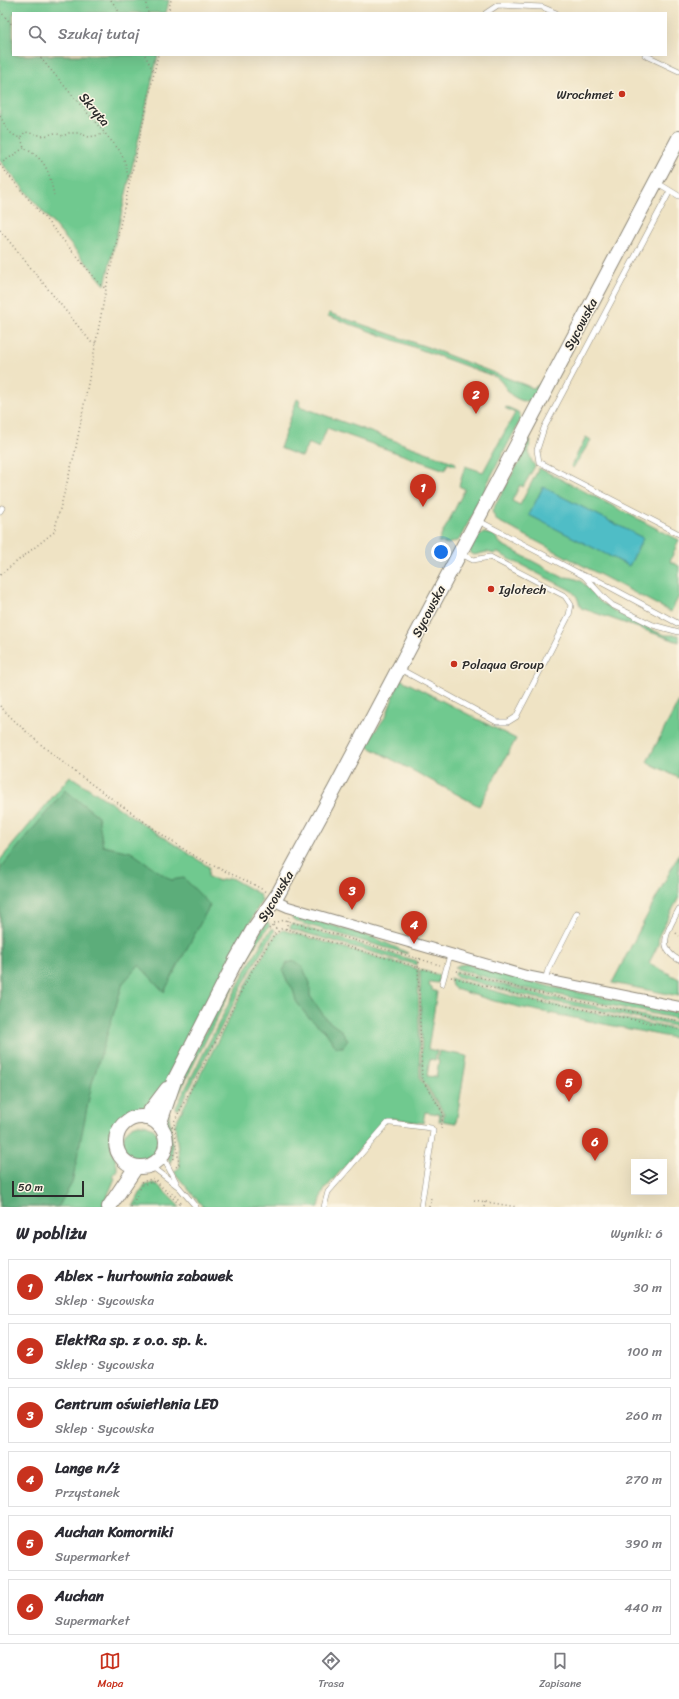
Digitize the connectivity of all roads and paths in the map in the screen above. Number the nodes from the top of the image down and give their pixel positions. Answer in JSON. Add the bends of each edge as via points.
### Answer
{"nodes":[{"id":1,"x":111,"y":0,"type":"edge"},
{"id":2,"x":145,"y":0,"type":"edge"},
{"id":3,"x":171,"y":0,"type":"edge"},
{"id":4,"x":0,"y":11,"type":"edge"},
{"id":5,"x":119,"y":12,"type":"edge"},
{"id":6,"x":148,"y":12,"type":"edge"},
{"id":7,"x":168,"y":12,"type":"edge"},
{"id":8,"x":488,"y":12,"type":"edge"},
{"id":9,"x":554,"y":12,"type":"edge"},
{"id":10,"x":12,"y":25,"type":"edge"},
{"id":11,"x":39,"y":56,"type":"edge"},
{"id":12,"x":145,"y":56,"type":"edge"},
{"id":13,"x":158,"y":56,"type":"edge"},
{"id":14,"x":648,"y":56,"type":"edge"},
{"id":15,"x":679,"y":71,"type":"edge"},
{"id":16,"x":154,"y":73,"type":"junction"},
{"id":17,"x":0,"y":116,"type":"edge"},
{"id":18,"x":104,"y":134,"type":"junction"},
{"id":19,"x":21,"y":138,"type":"junction"},
{"id":20,"x":679,"y":138,"type":"edge"},
{"id":21,"x":24,"y":148,"type":"junction"},
{"id":22,"x":0,"y":164,"type":"edge"},
{"id":23,"x":129,"y":181,"type":"junction"},
{"id":24,"x":656,"y":181,"type":"junction"},
{"id":25,"x":670,"y":191,"type":"junction"},
{"id":26,"x":54,"y":195,"type":"dead end"},
{"id":27,"x":679,"y":196,"type":"edge"},
{"id":28,"x":0,"y":230,"type":"edge"},
{"id":29,"x":106,"y":289,"type":"junction"},
{"id":30,"x":97,"y":343,"type":"junction"},
{"id":31,"x":476,"y":520,"type":"junction"},
{"id":32,"x":679,"y":534,"type":"edge"},
{"id":33,"x":459,"y":553,"type":"junction"},
{"id":34,"x":0,"y":575,"type":"edge"},
{"id":35,"x":584,"y":576,"type":"junction"},
{"id":36,"x":679,"y":624,"type":"edge"},
{"id":37,"x":679,"y":632,"type":"edge"},
{"id":38,"x":398,"y":667,"type":"junction"},
{"id":39,"x":0,"y":706,"type":"edge"},
{"id":40,"x":275,"y":899,"type":"junction"},
{"id":41,"x":679,"y":909,"type":"edge"},
{"id":42,"x":577,"y":913,"type":"dead end"},
{"id":43,"x":266,"y":933,"type":"dead end"},
{"id":44,"x":450,"y":955,"type":"junction"},
{"id":45,"x":420,"y":959,"type":"junction"},
{"id":46,"x":679,"y":960,"type":"edge"},
{"id":47,"x":418,"y":968,"type":"junction"},
{"id":48,"x":447,"y":968,"type":"junction"},
{"id":49,"x":444,"y":975,"type":"junction"},
{"id":50,"x":545,"y":980,"type":"junction"},
{"id":51,"x":442,"y":984,"type":"dead end"},
{"id":52,"x":679,"y":1007,"type":"edge"},
{"id":53,"x":679,"y":1021,"type":"edge"},
{"id":54,"x":679,"y":1029,"type":"edge"},
{"id":55,"x":174,"y":1081,"type":"junction"},
{"id":56,"x":145,"y":1118,"type":"junction"},
{"id":57,"x":165,"y":1122,"type":"junction"},
{"id":58,"x":440,"y":1137,"type":"dead end"},
{"id":59,"x":124,"y":1160,"type":"junction"},
{"id":60,"x":167,"y":1165,"type":"junction"},
{"id":61,"x":151,"y":1171,"type":"junction"},
{"id":62,"x":160,"y":1180,"type":"junction"},
{"id":63,"x":156,"y":1181,"type":"junction"},
{"id":64,"x":135,"y":1183,"type":"dead end"},
{"id":65,"x":179,"y":1187,"type":"junction"},
{"id":66,"x":432,"y":1191,"type":"dead end"},
{"id":67,"x":474,"y":1200,"type":"dead end"},
{"id":68,"x":485,"y":1202,"type":"junction"},
{"id":69,"x":110,"y":1204,"type":"edge"},
{"id":70,"x":131,"y":1207,"type":"edge"},
{"id":71,"x":182,"y":1207,"type":"edge"},
{"id":72,"x":185,"y":1207,"type":"edge"},
{"id":73,"x":196,"y":1207,"type":"edge"},
{"id":74,"x":324,"y":1207,"type":"edge"},
{"id":75,"x":421,"y":1207,"type":"edge"},
{"id":76,"x":429,"y":1207,"type":"edge"},
{"id":77,"x":484,"y":1207,"type":"edge"},
{"id":78,"x":517,"y":1207,"type":"edge"}],
"edges":[{"from":1,"to":5,"type":"path"},
{"from":2,"to":6,"type":"path"},
{"from":3,"to":7,"type":"path"},
{"from":4,"to":10,"type":"path"},
{"from":8,"to":9,"type":"lane","via":[[498,5],[542,7]]},
{"from":11,"to":18,"type":"path","name":"Skryta"},
{"from":12,"to":16,"type":"path"},
{"from":13,"to":16,"type":"path"},
{"from":14,"to":15,"type":"lane"},
{"from":16,"to":23,"type":"path"},
{"from":17,"to":19,"type":"path","via":[[6,129]]},
{"from":18,"to":19,"type":"path","via":[[89,137],[78,133],[63,136],[55,133],[44,136],[26,132]]},
{"from":18,"to":23,"type":"path","name":"Skryta","via":[[120,152]]},
{"from":19,"to":21,"type":"path"},
{"from":20,"to":24,"type":"street","name":"Sycowska"},
{"from":21,"to":22,"type":"path"},
{"from":21,"to":26,"type":"path","via":[[37,154],[45,165]]},
{"from":22,"to":29,"type":"path"},
{"from":23,"to":29,"type":"path"},
{"from":24,"to":25,"type":"lane"},
{"from":24,"to":31,"type":"street","name":"Sycowska"},
{"from":25,"to":27,"type":"lane"},
{"from":25,"to":32,"type":"lane","via":[[544,428],[537,450],[540,462]]},
{"from":28,"to":30,"type":"path","via":[[91,342]]},
{"from":29,"to":30,"type":"path"},
{"from":30,"to":34,"type":"path","via":[[75,452],[54,532]]},
{"from":31,"to":33,"type":"street","name":"Sycowska"},
{"from":31,"to":35,"type":"lane"},
{"from":33,"to":38,"type":"street","name":"Sycowska"},
{"from":33,"to":38,"type":"lane","via":[[473,560],[490,557],[565,596],[571,605],[569,615],[516,717],[508,722],[497,722]]},
{"from":35,"to":36,"type":"lane","via":[[595,579]]},
{"from":35,"to":37,"type":"lane","via":[[612,604],[653,626]]},
{"from":38,"to":40,"type":"street","name":"Sycowska"},
{"from":39,"to":40,"type":"path","via":[[30,735],[82,777],[168,838],[197,858],[246,880]]},
{"from":40,"to":44,"type":"street","via":[[288,907]]},
{"from":40,"to":55,"type":"street","name":"Sycowska","via":[[242,949]]},
{"from":41,"to":46,"type":"lane","via":[[665,937],[669,952]]},
{"from":42,"to":50,"type":"lane"},
{"from":43,"to":45,"type":"path","via":[[274,923],[284,920]]},
{"from":44,"to":48,"type":"lane"},
{"from":44,"to":50,"type":"street"},
{"from":45,"to":47,"type":"path"},
{"from":45,"to":48,"type":"path"},
{"from":47,"to":49,"type":"path"},
{"from":47,"to":58,"type":"path","via":[[422,1079],[443,1113]]},
{"from":47,"to":60,"type":"path","via":[[280,929],[255,965],[174,1122],[179,1165]]},
{"from":48,"to":49,"type":"lane"},
{"from":48,"to":53,"type":"path","via":[[534,992]]},
{"from":49,"to":51,"type":"lane"},
{"from":49,"to":54,"type":"path","via":[[538,1000]]},
{"from":50,"to":52,"type":"street"},
{"from":55,"to":56,"type":"street","name":"Sycowska"},
{"from":55,"to":57,"type":"street","name":"Sycowska"},
{"from":56,"to":57,"type":"street"},
{"from":56,"to":59,"type":"street","via":[[133,1119],[119,1131],[116,1143]]},
{"from":57,"to":60,"type":"street"},
{"from":57,"to":60,"type":"path","via":[[175,1160]]},
{"from":59,"to":61,"type":"street"},
{"from":59,"to":69,"type":"street"},
{"from":60,"to":61,"type":"street","via":[[155,1163]]},
{"from":60,"to":65,"type":"lane"},
{"from":61,"to":62,"type":"path"},
{"from":61,"to":64,"type":"path"},
{"from":61,"to":65,"type":"lane"},
{"from":61,"to":69,"type":"street"},
{"from":62,"to":63,"type":"path"},
{"from":62,"to":72,"type":"path"},
{"from":63,"to":70,"type":"path","via":[[142,1185]]},
{"from":63,"to":71,"type":"path"},
{"from":65,"to":73,"type":"lane"},
{"from":66,"to":76,"type":"path"},
{"from":67,"to":68,"type":"path"},
{"from":68,"to":77,"type":"path"},
{"from":68,"to":78,"type":"path"},
{"from":74,"to":75,"type":"lane","via":[[328,1192],[390,1123],[433,1130]]}]}
